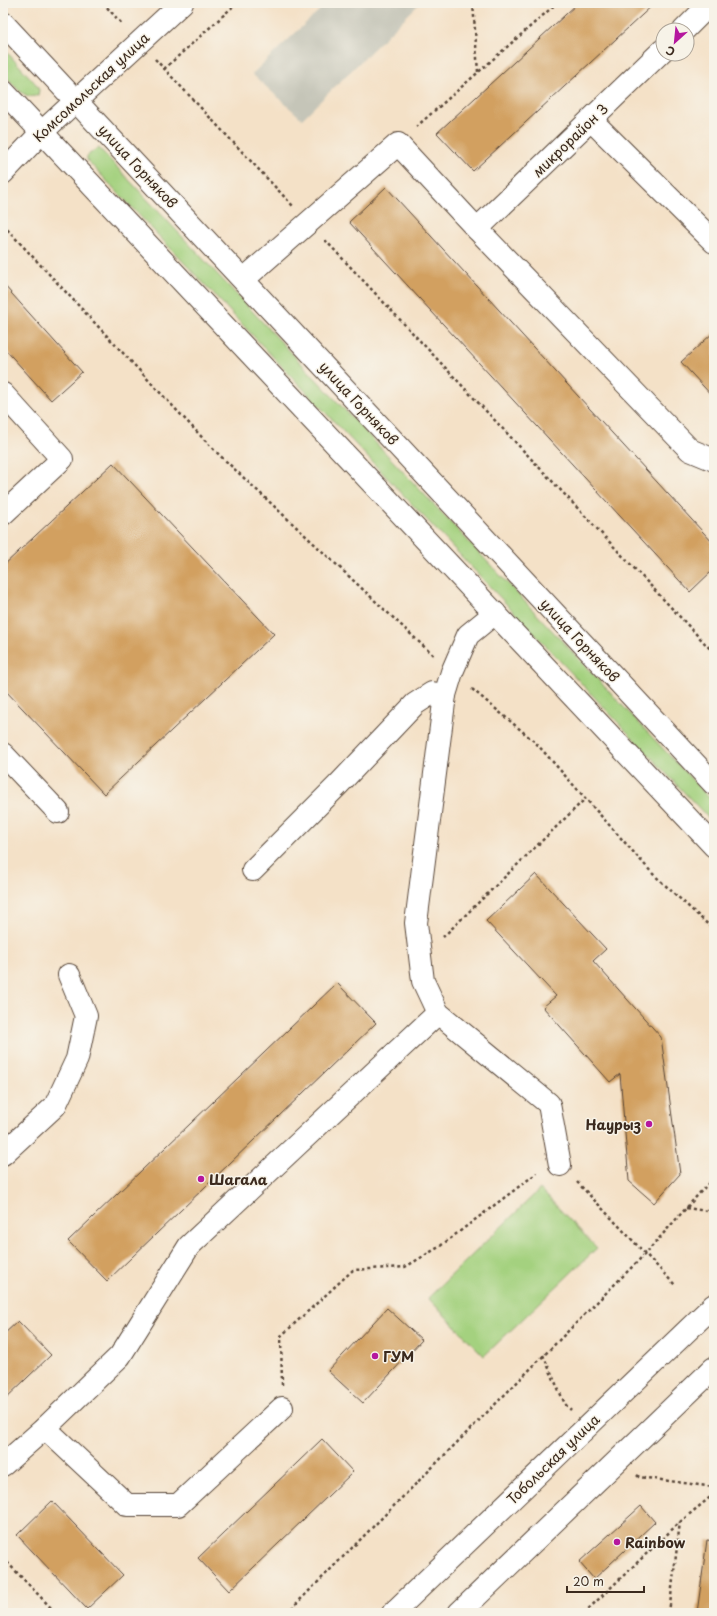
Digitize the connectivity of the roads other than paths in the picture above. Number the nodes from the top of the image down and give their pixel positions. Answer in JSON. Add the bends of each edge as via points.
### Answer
{"nodes":[{"id":1,"x":182,"y":3,"type":"edge"},
{"id":2,"x":711,"y":3,"type":"edge"},
{"id":3,"x":692,"y":22,"type":"edge"},
{"id":4,"x":3,"y":23,"type":"edge"},
{"id":5,"x":655,"y":58,"type":"edge"},
{"id":6,"x":3,"y":91,"type":"edge"},
{"id":7,"x":77,"y":100,"type":"junction"},
{"id":8,"x":592,"y":120,"type":"junction"},
{"id":9,"x":42,"y":132,"type":"junction"},
{"id":10,"x":3,"y":173,"type":"edge"},
{"id":11,"x":477,"y":229,"type":"junction"},
{"id":12,"x":714,"y":242,"type":"edge"},
{"id":13,"x":244,"y":279,"type":"junction"},
{"id":14,"x":3,"y":394,"type":"edge"},
{"id":15,"x":714,"y":460,"type":"edge"},
{"id":16,"x":3,"y":514,"type":"edge"},
{"id":17,"x":496,"y":613,"type":"junction"},
{"id":18,"x":445,"y":695,"type":"junction"},
{"id":19,"x":3,"y":754,"type":"edge"},
{"id":20,"x":714,"y":784,"type":"edge"},
{"id":21,"x":58,"y":812,"type":"dead end"},
{"id":22,"x":714,"y":846,"type":"edge"},
{"id":23,"x":253,"y":870,"type":"dead end"},
{"id":24,"x":69,"y":975,"type":"dead end"},
{"id":25,"x":438,"y":1013,"type":"junction"},
{"id":26,"x":3,"y":1154,"type":"edge"},
{"id":27,"x":560,"y":1165,"type":"road end"},
{"id":28,"x":714,"y":1305,"type":"edge"},
{"id":29,"x":714,"y":1368,"type":"edge"},
{"id":30,"x":282,"y":1408,"type":"road end"},
{"id":31,"x":45,"y":1428,"type":"junction"},
{"id":32,"x":3,"y":1465,"type":"edge"},
{"id":33,"x":393,"y":1613,"type":"edge"},
{"id":34,"x":459,"y":1613,"type":"edge"}],
"edges":[{"from":1,"to":7,"type":"street","name":"Комсомольская улица"},
{"from":2,"to":3,"type":"street"},
{"from":4,"to":7,"type":"street","name":"улица Горняков"},
{"from":5,"to":8,"type":"street","name":"микрорайон 3"},
{"from":6,"to":9,"type":"street"},
{"from":7,"to":9,"type":"street","name":"Комсомольская улица"},
{"from":7,"to":13,"type":"street","name":"улица Горняков"},
{"from":8,"to":11,"type":"street","name":"микрорайон 3"},
{"from":8,"to":12,"type":"street"},
{"from":9,"to":10,"type":"street","name":"Комсомольская улица"},
{"from":9,"to":17,"type":"street"},
{"from":11,"to":13,"type":"street","via":[[398,144]]},
{"from":11,"to":15,"type":"street","via":[[690,450]]},
{"from":13,"to":20,"type":"street","name":"улица Горняков"},
{"from":14,"to":16,"type":"street","via":[[62,459]]},
{"from":17,"to":18,"type":"street","via":[[468,635]]},
{"from":17,"to":22,"type":"street"},
{"from":18,"to":23,"type":"street","via":[[432,693],[415,704]]},
{"from":18,"to":25,"type":"street","via":[[416,923],[423,981]]},
{"from":19,"to":21,"type":"street"},
{"from":24,"to":26,"type":"street","via":[[86,1016],[77,1059],[55,1106]]},
{"from":25,"to":27,"type":"street","via":[[549,1104]]},
{"from":25,"to":31,"type":"street","via":[[189,1246],[120,1356]]},
{"from":28,"to":33,"type":"street","name":"Тобольская улица"},
{"from":29,"to":34,"type":"street"},
{"from":30,"to":31,"type":"street","via":[[178,1506],[127,1505]]},
{"from":31,"to":32,"type":"street"}]}
